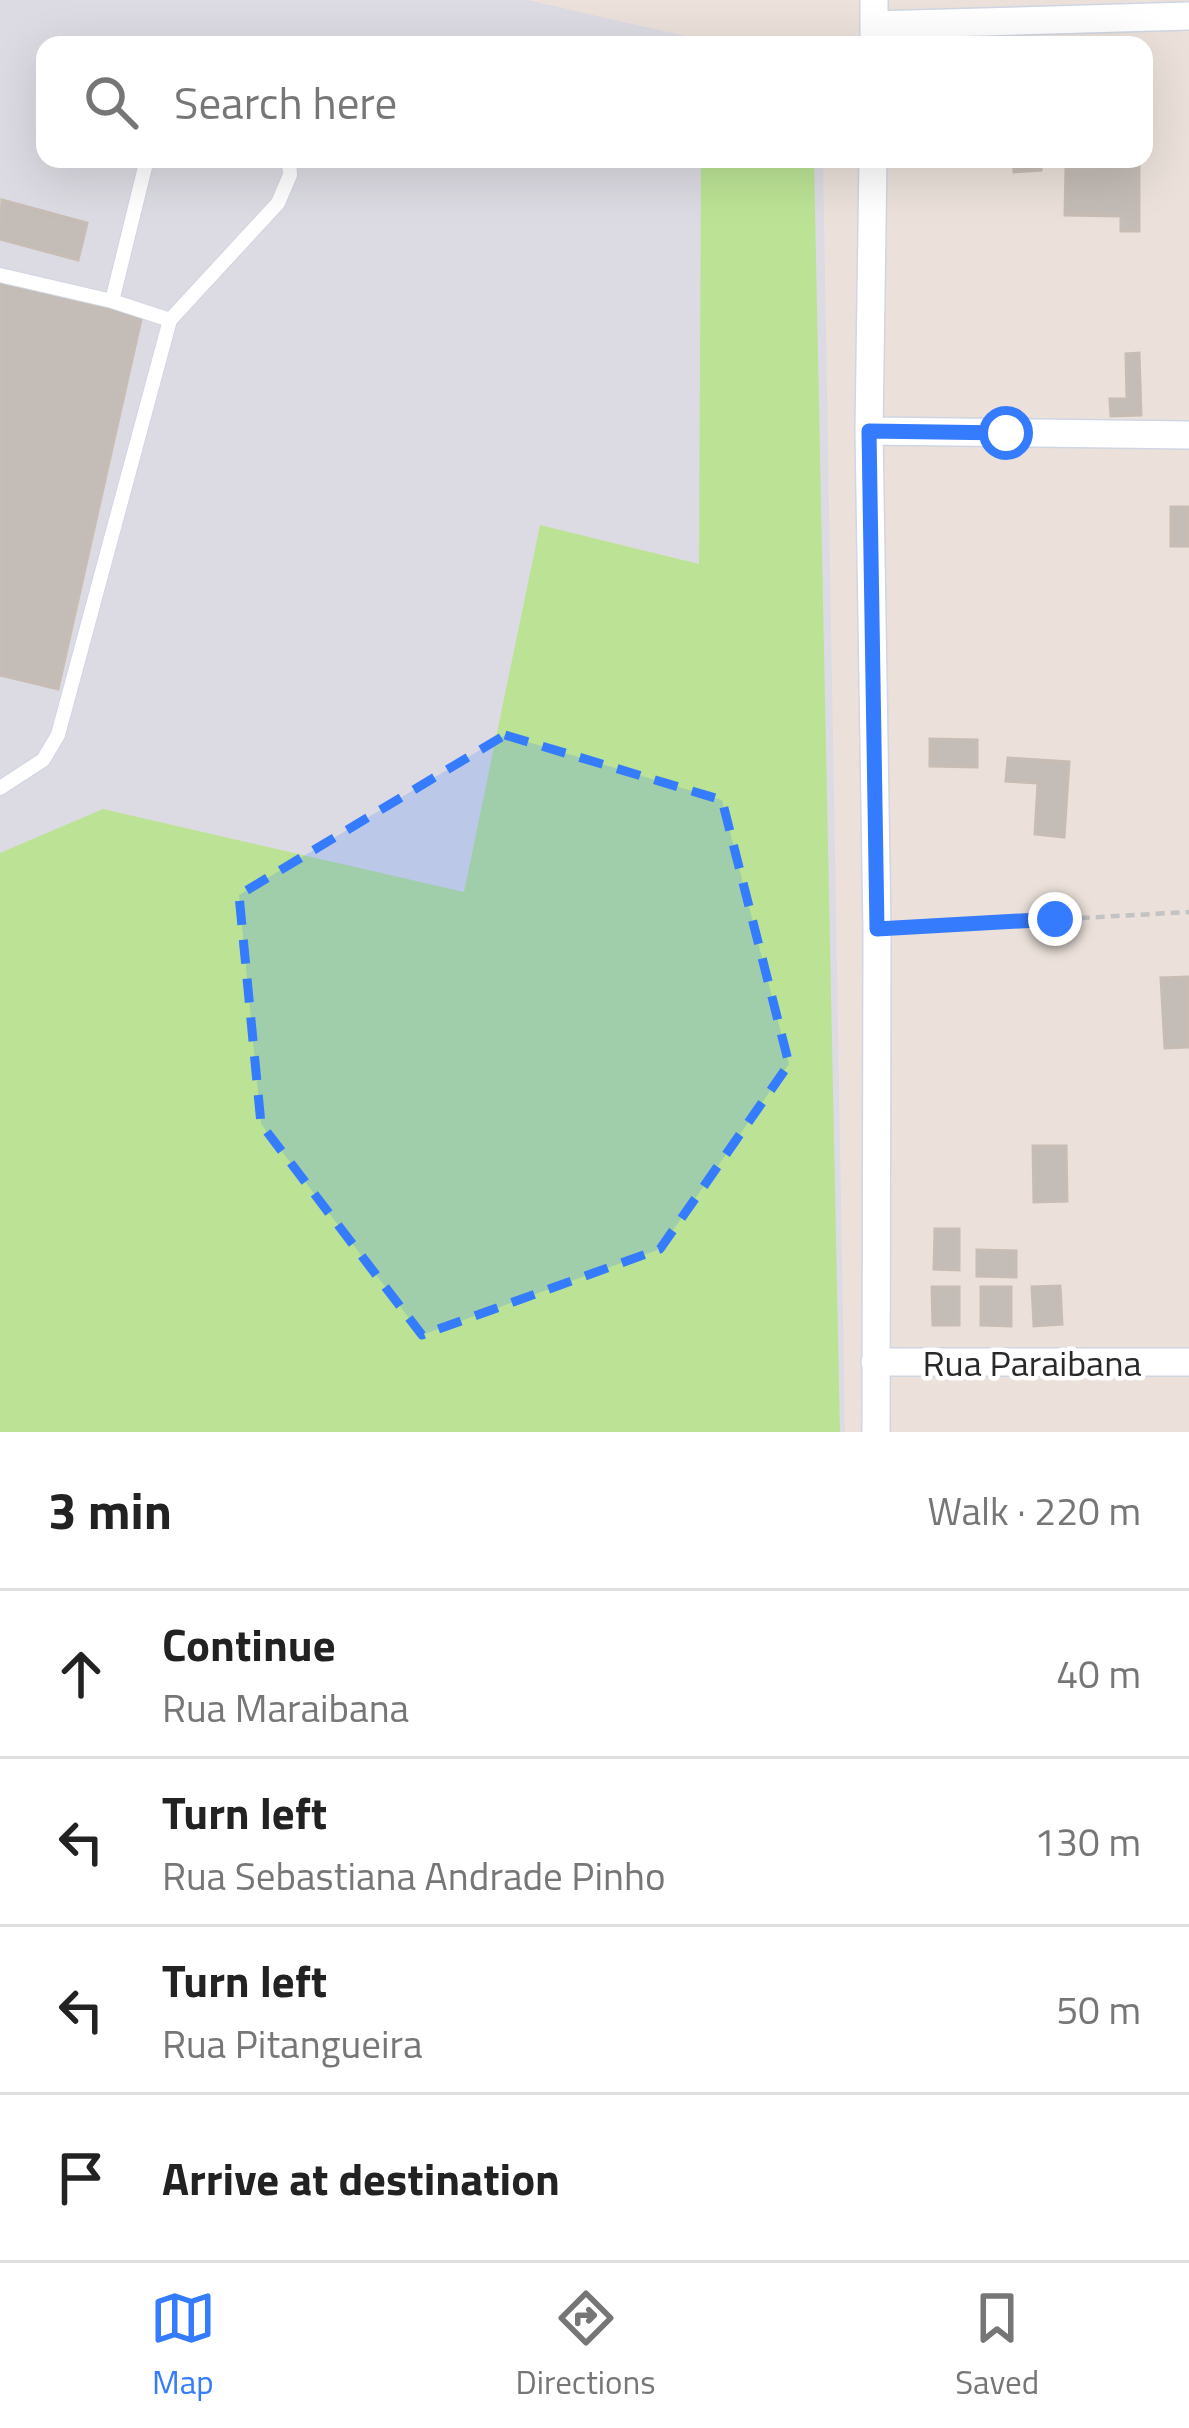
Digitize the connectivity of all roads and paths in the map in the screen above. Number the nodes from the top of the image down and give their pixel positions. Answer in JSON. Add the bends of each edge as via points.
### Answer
{"nodes":[{"id":1,"x":1189,"y":16,"type":"edge"},
{"id":2,"x":874,"y":23,"type":"edge"},
{"id":3,"x":145,"y":168,"type":"edge"},
{"id":4,"x":290,"y":168,"type":"edge"},
{"id":5,"x":873,"y":168,"type":"edge"},
{"id":6,"x":0,"y":274,"type":"edge"},
{"id":7,"x":112,"y":301,"type":"junction"},
{"id":8,"x":170,"y":320,"type":"junction"},
{"id":9,"x":869,"y":431,"type":"junction"},
{"id":10,"x":1189,"y":435,"type":"edge"},
{"id":11,"x":0,"y":788,"type":"edge"},
{"id":12,"x":1189,"y":912,"type":"edge"},
{"id":13,"x":877,"y":929,"type":"junction"},
{"id":14,"x":875,"y":1362,"type":"junction"},
{"id":15,"x":1189,"y":1362,"type":"edge"},
{"id":16,"x":876,"y":1432,"type":"edge"}],
"edges":[{"from":1,"to":2,"type":"street"},
{"from":3,"to":7,"type":"lane"},
{"from":4,"to":8,"type":"lane","via":[[278,203]]},
{"from":5,"to":9,"type":"street"},
{"from":6,"to":7,"type":"lane"},
{"from":7,"to":8,"type":"lane"},
{"from":8,"to":11,"type":"lane","via":[[58,735],[44,760]]},
{"from":9,"to":10,"type":"street"},
{"from":9,"to":13,"type":"street"},
{"from":12,"to":13,"type":"path"},
{"from":13,"to":14,"type":"street"},
{"from":14,"to":15,"type":"street","name":"Rua Paraibana"},
{"from":14,"to":16,"type":"street"}]}
